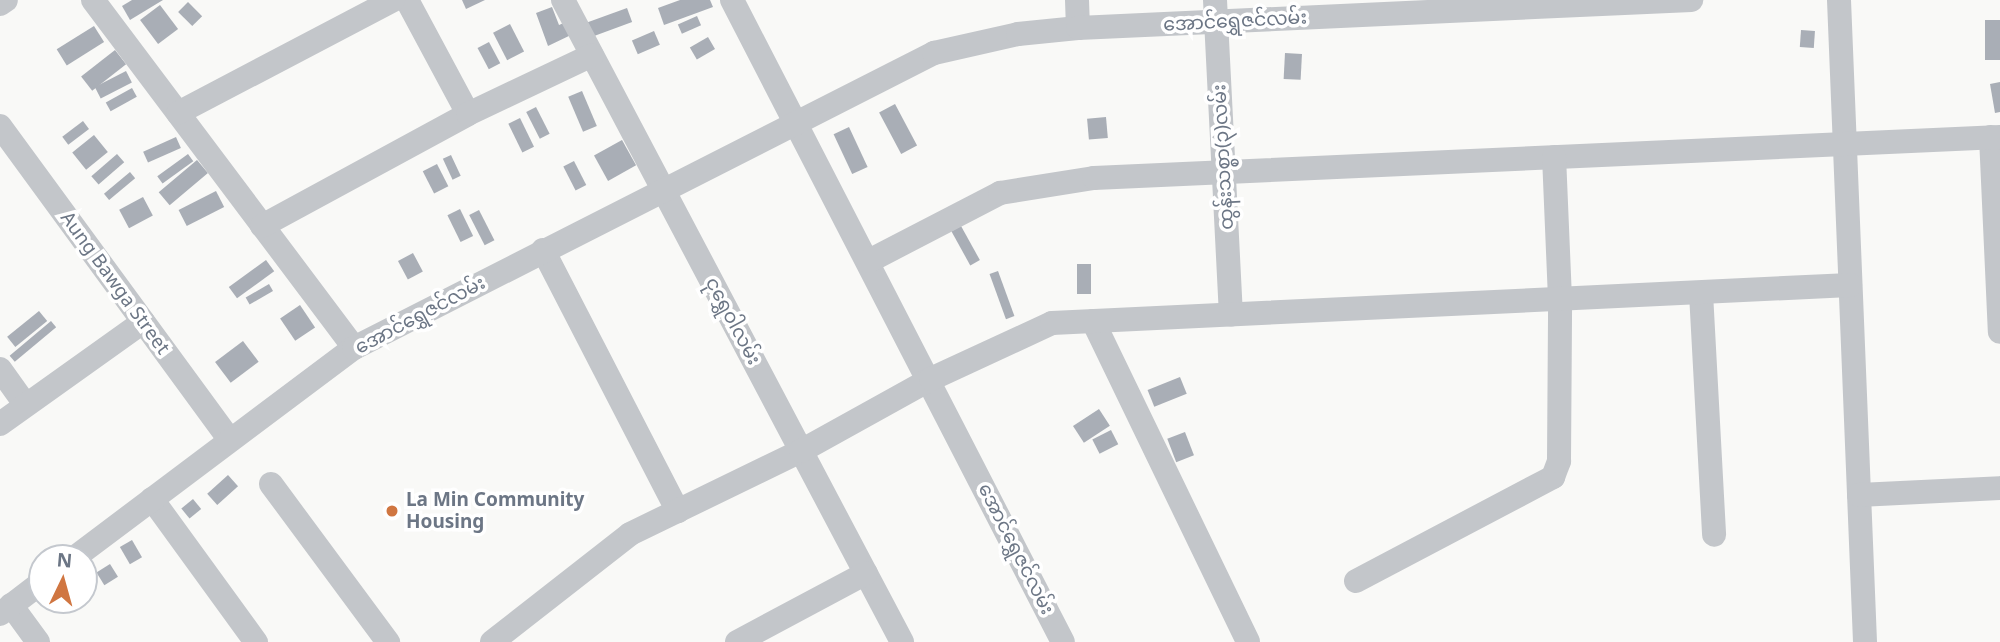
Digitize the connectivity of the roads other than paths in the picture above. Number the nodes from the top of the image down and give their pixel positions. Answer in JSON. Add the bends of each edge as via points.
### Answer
{"nodes":[{"id":1,"x":6,"y":0,"type":"edge"},
{"id":2,"x":93,"y":0,"type":"edge"},
{"id":3,"x":393,"y":0,"type":"edge"},
{"id":4,"x":407,"y":0,"type":"edge"},
{"id":5,"x":563,"y":0,"type":"edge"},
{"id":6,"x":732,"y":0,"type":"edge"},
{"id":7,"x":1077,"y":0,"type":"edge"},
{"id":8,"x":1691,"y":0,"type":"edge"},
{"id":9,"x":1839,"y":0,"type":"edge"},
{"id":10,"x":0,"y":4,"type":"edge"},
{"id":11,"x":1499,"y":4,"type":"edge"},
{"id":12,"x":1216,"y":11,"type":"edge"},
{"id":13,"x":1078,"y":28,"type":"junction"},
{"id":14,"x":592,"y":55,"type":"junction"},
{"id":15,"x":178,"y":113,"type":"junction"},
{"id":16,"x":468,"y":114,"type":"junction"},
{"id":17,"x":796,"y":121,"type":"junction"},
{"id":18,"x":0,"y":127,"type":"edge"},
{"id":19,"x":1996,"y":137,"type":"edge"},
{"id":20,"x":1845,"y":144,"type":"junction"},
{"id":21,"x":1554,"y":157,"type":"junction"},
{"id":22,"x":1224,"y":172,"type":"junction"},
{"id":23,"x":662,"y":188,"type":"junction"},
{"id":24,"x":262,"y":226,"type":"junction"},
{"id":25,"x":543,"y":250,"type":"junction"},
{"id":26,"x":869,"y":261,"type":"junction"},
{"id":27,"x":1850,"y":285,"type":"junction"},
{"id":28,"x":1701,"y":293,"type":"junction"},
{"id":29,"x":1560,"y":299,"type":"junction"},
{"id":30,"x":1231,"y":315,"type":"junction"},
{"id":31,"x":1093,"y":321,"type":"junction"},
{"id":32,"x":143,"y":322,"type":"junction"},
{"id":33,"x":2000,"y":331,"type":"edge"},
{"id":34,"x":354,"y":348,"type":"junction"},
{"id":35,"x":0,"y":369,"type":"edge"},
{"id":36,"x":931,"y":379,"type":"junction"},
{"id":37,"x":26,"y":404,"type":"junction"},
{"id":38,"x":0,"y":424,"type":"edge"},
{"id":39,"x":230,"y":440,"type":"junction"},
{"id":40,"x":801,"y":451,"type":"junction"},
{"id":41,"x":271,"y":484,"type":"dead end"},
{"id":42,"x":2000,"y":488,"type":"edge"},
{"id":43,"x":1859,"y":495,"type":"junction"},
{"id":44,"x":152,"y":499,"type":"junction"},
{"id":45,"x":678,"y":510,"type":"junction"},
{"id":46,"x":1714,"y":535,"type":"dead end"},
{"id":47,"x":93,"y":544,"type":"edge"},
{"id":48,"x":866,"y":573,"type":"junction"},
{"id":49,"x":1356,"y":580,"type":"dead end"},
{"id":50,"x":28,"y":593,"type":"edge"},
{"id":51,"x":6,"y":610,"type":"edge"},
{"id":52,"x":501,"y":639,"type":"edge"},
{"id":53,"x":38,"y":642,"type":"edge"},
{"id":54,"x":257,"y":642,"type":"edge"},
{"id":55,"x":388,"y":642,"type":"edge"},
{"id":56,"x":737,"y":642,"type":"edge"},
{"id":57,"x":902,"y":642,"type":"edge"},
{"id":58,"x":1063,"y":642,"type":"edge"},
{"id":59,"x":1248,"y":642,"type":"edge"},
{"id":60,"x":1866,"y":642,"type":"edge"}],
"edges":[{"from":1,"to":10,"type":"street"},
{"from":2,"to":15,"type":"street"},
{"from":3,"to":15,"type":"street"},
{"from":4,"to":16,"type":"street"},
{"from":5,"to":14,"type":"street","name":"ငုရွှေဝါလမ်း"},
{"from":6,"to":17,"type":"street","name":"အောင်ရွှေဇင်လမ်း"},
{"from":7,"to":13,"type":"street"},
{"from":8,"to":11,"type":"street","name":"အောင်ရွှေဇင်လမ်း"},
{"from":9,"to":20,"type":"street"},
{"from":11,"to":12,"type":"street","name":"အောင်ရွှေဇင်လမ်း"},
{"from":12,"to":13,"type":"street","name":"အောင်ရွှေဇင်လမ်း"},
{"from":12,"to":22,"type":"street","name":"ထွန်းသစ္စာ(၃)လမ်း"},
{"from":13,"to":17,"type":"street","name":"အောင်ရွှေဇင်လမ်း","via":[[1018,34],[934,52]]},
{"from":14,"to":16,"type":"street"},
{"from":14,"to":23,"type":"street","name":"ငုရွှေဝါလမ်း"},
{"from":15,"to":24,"type":"street"},
{"from":16,"to":24,"type":"street"},
{"from":17,"to":23,"type":"street","name":"အောင်ရွှေဇင်လမ်း"},
{"from":17,"to":26,"type":"street","name":"အောင်ရွှေဇင်လမ်း"},
{"from":18,"to":32,"type":"street","name":"Aung Bawga Street"},
{"from":19,"to":20,"type":"street"},
{"from":19,"to":33,"type":"street"},
{"from":20,"to":21,"type":"street"},
{"from":20,"to":27,"type":"street"},
{"from":21,"to":22,"type":"street"},
{"from":21,"to":29,"type":"street"},
{"from":22,"to":26,"type":"street","via":[[1094,178],[1000,193]]},
{"from":22,"to":30,"type":"street","name":"ထွန်းသစ္စာ(၃)လမ်း"},
{"from":23,"to":25,"type":"street","name":"အောင်ရွှေဇင်လမ်း"},
{"from":23,"to":40,"type":"street","name":"ငုရွှေဝါလမ်း"},
{"from":24,"to":34,"type":"street"},
{"from":25,"to":34,"type":"street","name":"အောင်ရွှေဇင်လမ်း"},
{"from":25,"to":45,"type":"street"},
{"from":26,"to":36,"type":"street","name":"အောင်ရွှေဇင်လမ်း"},
{"from":27,"to":28,"type":"street"},
{"from":27,"to":43,"type":"street"},
{"from":28,"to":29,"type":"street"},
{"from":28,"to":46,"type":"street"},
{"from":29,"to":30,"type":"street"},
{"from":29,"to":49,"type":"street","via":[[1559,461],[1553,477]]},
{"from":30,"to":31,"type":"street"},
{"from":31,"to":36,"type":"street","via":[[1052,323]]},
{"from":31,"to":59,"type":"street"},
{"from":32,"to":37,"type":"street"},
{"from":32,"to":39,"type":"street","name":"Aung Bawga Street"},
{"from":34,"to":39,"type":"street","name":"အောင်ရွှေဇင်လမ်း"},
{"from":35,"to":37,"type":"street"},
{"from":36,"to":40,"type":"street"},
{"from":36,"to":58,"type":"street","name":"အောင်ရွှေဇင်လမ်း"},
{"from":37,"to":38,"type":"street"},
{"from":39,"to":44,"type":"street","name":"အောင်ရွှေဇင်လမ်း"},
{"from":40,"to":45,"type":"street"},
{"from":40,"to":48,"type":"street","name":"ငုရွှေဝါလမ်း"},
{"from":41,"to":55,"type":"street"},
{"from":42,"to":43,"type":"street"},
{"from":43,"to":60,"type":"street"},
{"from":44,"to":47,"type":"street","name":"အောင်ရွှေဇင်လမ်း"},
{"from":44,"to":54,"type":"street"},
{"from":45,"to":52,"type":"street","via":[[630,534]]},
{"from":48,"to":56,"type":"street"},
{"from":48,"to":57,"type":"street","name":"ငုရွှေဝါလမ်း"},
{"from":50,"to":51,"type":"street"},
{"from":51,"to":53,"type":"street"}]}
